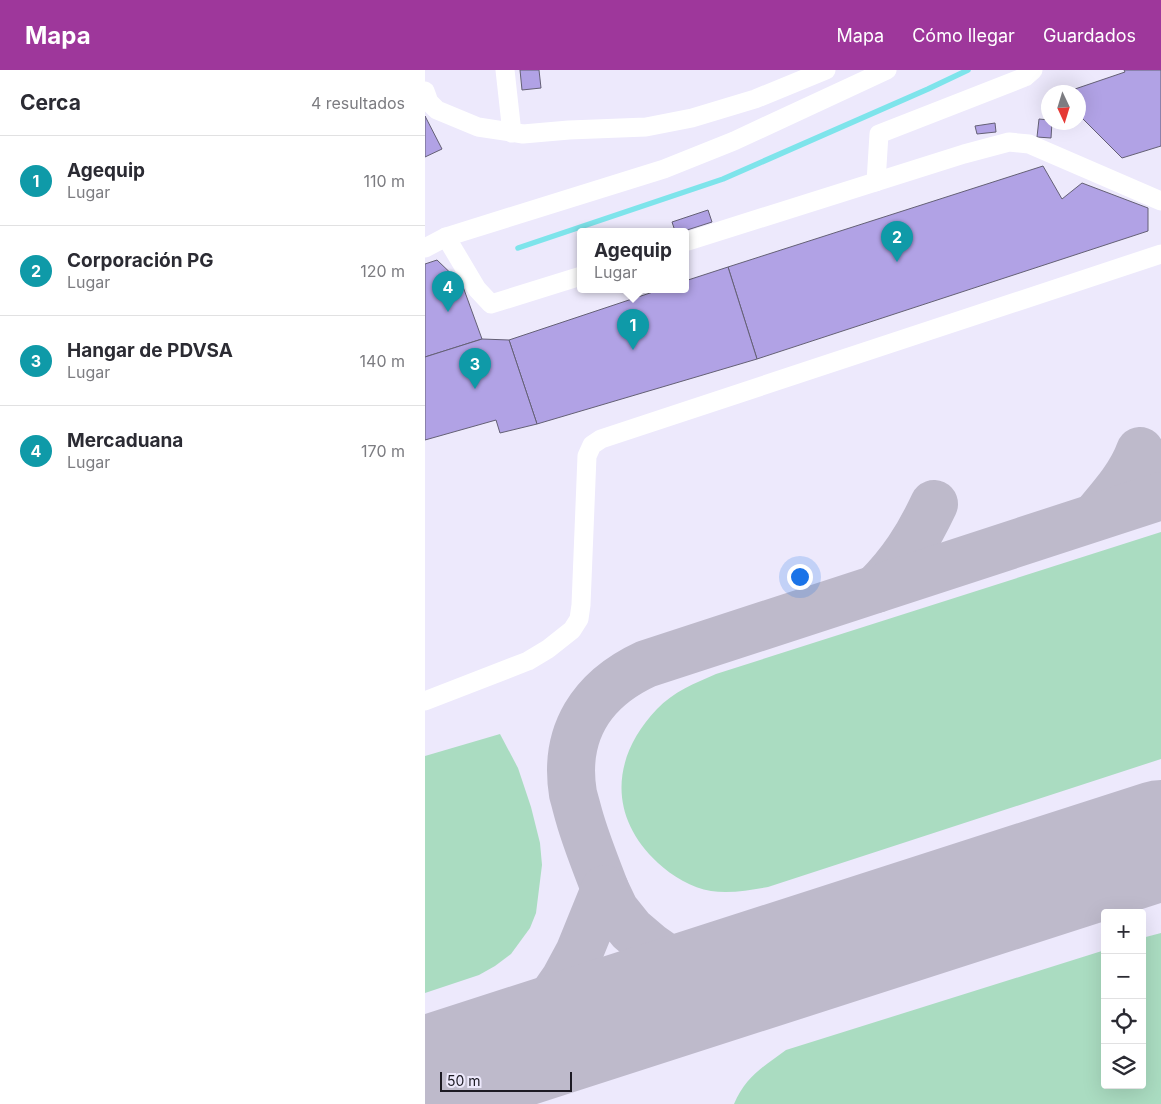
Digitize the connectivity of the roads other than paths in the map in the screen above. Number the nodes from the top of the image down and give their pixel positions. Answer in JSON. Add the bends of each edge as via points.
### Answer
{"nodes":[{"id":1,"x":505,"y":70,"type":"edge"},
{"id":2,"x":826,"y":70,"type":"edge"},
{"id":3,"x":887,"y":70,"type":"edge"},
{"id":4,"x":1033,"y":70,"type":"edge"},
{"id":5,"x":425,"y":92,"type":"edge"},
{"id":6,"x":512,"y":133,"type":"junction"},
{"id":7,"x":876,"y":182,"type":"junction"},
{"id":8,"x":1159,"y":199,"type":"edge"},
{"id":9,"x":446,"y":237,"type":"junction"},
{"id":10,"x":689,"y":241,"type":"edge"},
{"id":11,"x":425,"y":248,"type":"edge"},
{"id":12,"x":1161,"y":254,"type":"edge"},
{"id":13,"x":577,"y":277,"type":"edge"},
{"id":14,"x":425,"y":701,"type":"edge"}],
"edges":[{"from":1,"to":6,"type":"lane"},
{"from":2,"to":6,"type":"lane","via":[[755,99],[692,118],[646,127]]},
{"from":3,"to":9,"type":"lane","via":[[734,141],[664,169]]},
{"from":4,"to":7,"type":"lane","via":[[1025,77],[879,134]]},
{"from":5,"to":6,"type":"lane","via":[[437,110],[478,127]]},
{"from":7,"to":8,"type":"lane","via":[[1009,142],[1029,144]]},
{"from":7,"to":10,"type":"lane"},
{"from":9,"to":11,"type":"lane"},
{"from":9,"to":13,"type":"lane","via":[[477,290],[491,304]]},
{"from":12,"to":14,"type":"lane","via":[[630,429],[592,445],[587,456],[581,605],[579,619],[572,630],[527,661]]}]}
